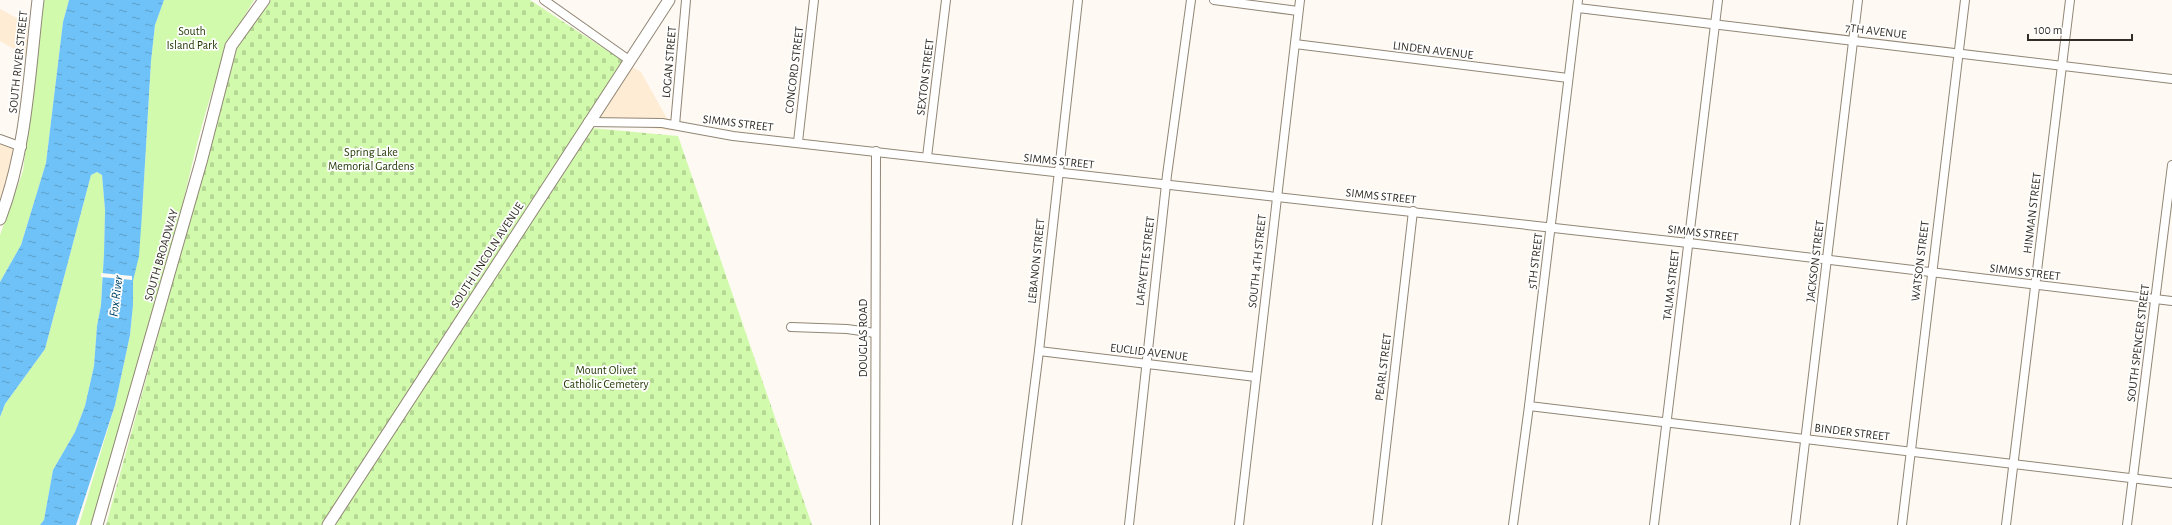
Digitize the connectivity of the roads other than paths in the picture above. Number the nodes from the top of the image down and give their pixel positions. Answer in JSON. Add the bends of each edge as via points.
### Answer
{"nodes":[{"id":1,"x":38,"y":0,"type":"edge"},
{"id":2,"x":264,"y":0,"type":"edge"},
{"id":3,"x":544,"y":0,"type":"edge"},
{"id":4,"x":669,"y":0,"type":"edge"},
{"id":5,"x":686,"y":0,"type":"edge"},
{"id":6,"x":814,"y":0,"type":"edge"},
{"id":7,"x":946,"y":0,"type":"edge"},
{"id":8,"x":1078,"y":0,"type":"edge"},
{"id":9,"x":1191,"y":0,"type":"edge"},
{"id":10,"x":1214,"y":0,"type":"edge"},
{"id":11,"x":1300,"y":0,"type":"edge"},
{"id":12,"x":1718,"y":0,"type":"edge"},
{"id":13,"x":1858,"y":0,"type":"edge"},
{"id":14,"x":1965,"y":0,"type":"edge"},
{"id":15,"x":2070,"y":0,"type":"edge"},
{"id":16,"x":1578,"y":4,"type":"edge"},
{"id":17,"x":1298,"y":11,"type":"junction"},
{"id":18,"x":1716,"y":24,"type":"junction"},
{"id":19,"x":1854,"y":40,"type":"junction"},
{"id":20,"x":1295,"y":44,"type":"junction"},
{"id":21,"x":1958,"y":52,"type":"junction"},
{"id":22,"x":629,"y":60,"type":"junction"},
{"id":23,"x":2063,"y":65,"type":"junction"},
{"id":24,"x":1568,"y":78,"type":"junction"},
{"id":25,"x":2172,"y":79,"type":"edge"},
{"id":26,"x":588,"y":122,"type":"junction"},
{"id":27,"x":675,"y":125,"type":"junction"},
{"id":28,"x":0,"y":139,"type":"edge"},
{"id":29,"x":798,"y":142,"type":"junction"},
{"id":30,"x":22,"y":147,"type":"junction"},
{"id":31,"x":876,"y":151,"type":"junction"},
{"id":32,"x":927,"y":158,"type":"junction"},
{"id":33,"x":2172,"y":165,"type":"edge"},
{"id":34,"x":1057,"y":172,"type":"junction"},
{"id":35,"x":1166,"y":184,"type":"junction"},
{"id":36,"x":1276,"y":196,"type":"junction"},
{"id":37,"x":1414,"y":212,"type":"junction"},
{"id":38,"x":0,"y":219,"type":"edge"},
{"id":39,"x":1551,"y":228,"type":"junction"},
{"id":40,"x":1688,"y":244,"type":"junction"},
{"id":41,"x":1827,"y":260,"type":"junction"},
{"id":42,"x":1931,"y":273,"type":"junction"},
{"id":43,"x":2035,"y":285,"type":"junction"},
{"id":44,"x":2155,"y":300,"type":"junction"},
{"id":45,"x":2172,"y":302,"type":"edge"},
{"id":46,"x":791,"y":327,"type":"dead end"},
{"id":47,"x":875,"y":333,"type":"junction"},
{"id":48,"x":1039,"y":352,"type":"junction"},
{"id":49,"x":1145,"y":364,"type":"junction"},
{"id":50,"x":1256,"y":377,"type":"junction"},
{"id":51,"x":1529,"y":406,"type":"junction"},
{"id":52,"x":1666,"y":422,"type":"junction"},
{"id":53,"x":1805,"y":438,"type":"junction"},
{"id":54,"x":1910,"y":452,"type":"junction"},
{"id":55,"x":2013,"y":464,"type":"junction"},
{"id":56,"x":2132,"y":479,"type":"junction"},
{"id":57,"x":2172,"y":484,"type":"edge"},
{"id":58,"x":97,"y":525,"type":"edge"},
{"id":59,"x":328,"y":525,"type":"edge"},
{"id":60,"x":875,"y":525,"type":"edge"},
{"id":61,"x":1017,"y":525,"type":"edge"},
{"id":62,"x":1129,"y":525,"type":"edge"},
{"id":63,"x":1239,"y":525,"type":"edge"},
{"id":64,"x":1377,"y":525,"type":"edge"},
{"id":65,"x":1513,"y":525,"type":"edge"},
{"id":66,"x":1654,"y":525,"type":"edge"},
{"id":67,"x":1795,"y":525,"type":"edge"},
{"id":68,"x":1902,"y":525,"type":"edge"},
{"id":69,"x":2006,"y":525,"type":"edge"},
{"id":70,"x":2127,"y":525,"type":"edge"}],
"edges":[{"from":1,"to":30,"type":"street","name":"SOUTH RIVER STREET"},
{"from":2,"to":58,"type":"street","name":"SOUTH BROADWAY","via":[[231,46],[201,162]]},
{"from":3,"to":22,"type":"street"},
{"from":4,"to":22,"type":"street","name":"SOUTH LINCOLN AVENUE"},
{"from":5,"to":27,"type":"street","name":"LOGAN STREET"},
{"from":6,"to":29,"type":"street","name":"CONCORD STREET"},
{"from":7,"to":32,"type":"street","name":"SEXTON STREET"},
{"from":8,"to":34,"type":"street","name":"LEBANON STREET"},
{"from":9,"to":35,"type":"street","name":"LAFAYETTE STREET"},
{"from":10,"to":17,"type":"street"},
{"from":11,"to":17,"type":"street","name":"SOUTH 4TH STREET"},
{"from":12,"to":18,"type":"street","name":"TALMA STREET"},
{"from":13,"to":19,"type":"street","name":"JACKSON STREET"},
{"from":14,"to":21,"type":"street","name":"WATSON STREET"},
{"from":15,"to":23,"type":"street","name":"HINMAN STREET"},
{"from":16,"to":18,"type":"street","name":"7TH AVENUE"},
{"from":16,"to":24,"type":"street","name":"5TH STREET"},
{"from":17,"to":20,"type":"street","name":"SOUTH 4TH STREET"},
{"from":18,"to":19,"type":"street","name":"7TH AVENUE"},
{"from":18,"to":40,"type":"street","name":"TALMA STREET"},
{"from":19,"to":21,"type":"street","name":"7TH AVENUE"},
{"from":19,"to":41,"type":"street","name":"JACKSON STREET"},
{"from":20,"to":24,"type":"street","name":"LINDEN AVENUE"},
{"from":20,"to":36,"type":"street","name":"SOUTH 4TH STREET"},
{"from":21,"to":23,"type":"street","name":"7TH AVENUE"},
{"from":21,"to":42,"type":"street","name":"WATSON STREET"},
{"from":22,"to":26,"type":"street","name":"SOUTH LINCOLN AVENUE"},
{"from":23,"to":25,"type":"street","name":"7TH AVENUE"},
{"from":23,"to":43,"type":"street","name":"HINMAN STREET"},
{"from":24,"to":39,"type":"street","name":"5TH STREET"},
{"from":26,"to":27,"type":"street","name":"SIMMS STREET"},
{"from":26,"to":59,"type":"street","name":"SOUTH LINCOLN AVENUE"},
{"from":27,"to":29,"type":"street","name":"SIMMS STREET","via":[[733,136]]},
{"from":28,"to":30,"type":"street"},
{"from":29,"to":31,"type":"street","name":"SIMMS STREET"},
{"from":30,"to":38,"type":"street","name":"SOUTH RIVER STREET"},
{"from":31,"to":32,"type":"street","name":"SIMMS STREET"},
{"from":31,"to":47,"type":"street","name":"DOUGLAS ROAD"},
{"from":32,"to":34,"type":"street","name":"SIMMS STREET"},
{"from":33,"to":44,"type":"street","name":"SOUTH SPENCER STREET"},
{"from":34,"to":35,"type":"street","name":"SIMMS STREET"},
{"from":34,"to":48,"type":"street","name":"LEBANON STREET"},
{"from":35,"to":36,"type":"street","name":"SIMMS STREET"},
{"from":35,"to":49,"type":"street","name":"LAFAYETTE STREET"},
{"from":36,"to":37,"type":"street","name":"SIMMS STREET"},
{"from":36,"to":50,"type":"street","name":"SOUTH 4TH STREET"},
{"from":37,"to":39,"type":"street","name":"SIMMS STREET"},
{"from":37,"to":64,"type":"street","name":"PEARL STREET"},
{"from":39,"to":40,"type":"street","name":"SIMMS STREET"},
{"from":39,"to":51,"type":"street","name":"5TH STREET"},
{"from":40,"to":41,"type":"street","name":"SIMMS STREET"},
{"from":40,"to":52,"type":"street","name":"TALMA STREET"},
{"from":41,"to":42,"type":"street","name":"SIMMS STREET"},
{"from":41,"to":53,"type":"street","name":"JACKSON STREET"},
{"from":42,"to":43,"type":"street","name":"SIMMS STREET"},
{"from":42,"to":54,"type":"street","name":"WATSON STREET"},
{"from":43,"to":44,"type":"street","name":"SIMMS STREET"},
{"from":43,"to":55,"type":"street","name":"HINMAN STREET"},
{"from":44,"to":45,"type":"street","name":"SIMMS STREET"},
{"from":44,"to":56,"type":"street","name":"SOUTH SPENCER STREET"},
{"from":46,"to":47,"type":"street"},
{"from":47,"to":60,"type":"street","name":"DOUGLAS ROAD"},
{"from":48,"to":49,"type":"street","name":"EUCLID AVENUE"},
{"from":48,"to":61,"type":"street","name":"LEBANON STREET"},
{"from":49,"to":50,"type":"street","name":"EUCLID AVENUE"},
{"from":49,"to":62,"type":"street","name":"LAFAYETTE STREET"},
{"from":50,"to":63,"type":"street","name":"SOUTH 4TH STREET"},
{"from":51,"to":52,"type":"street","name":"BINDER STREET"},
{"from":51,"to":65,"type":"street","name":"5TH STREET"},
{"from":52,"to":53,"type":"street","name":"BINDER STREET"},
{"from":52,"to":66,"type":"street","name":"TALMA STREET"},
{"from":53,"to":54,"type":"street","name":"BINDER STREET"},
{"from":53,"to":67,"type":"street","name":"JACKSON STREET"},
{"from":54,"to":55,"type":"street","name":"BINDER STREET"},
{"from":54,"to":68,"type":"street","name":"WATSON STREET"},
{"from":55,"to":56,"type":"street","name":"BINDER STREET"},
{"from":55,"to":69,"type":"street","name":"HINMAN STREET"},
{"from":56,"to":57,"type":"street","name":"BINDER STREET"},
{"from":56,"to":70,"type":"street","name":"SOUTH SPENCER STREET"}]}
